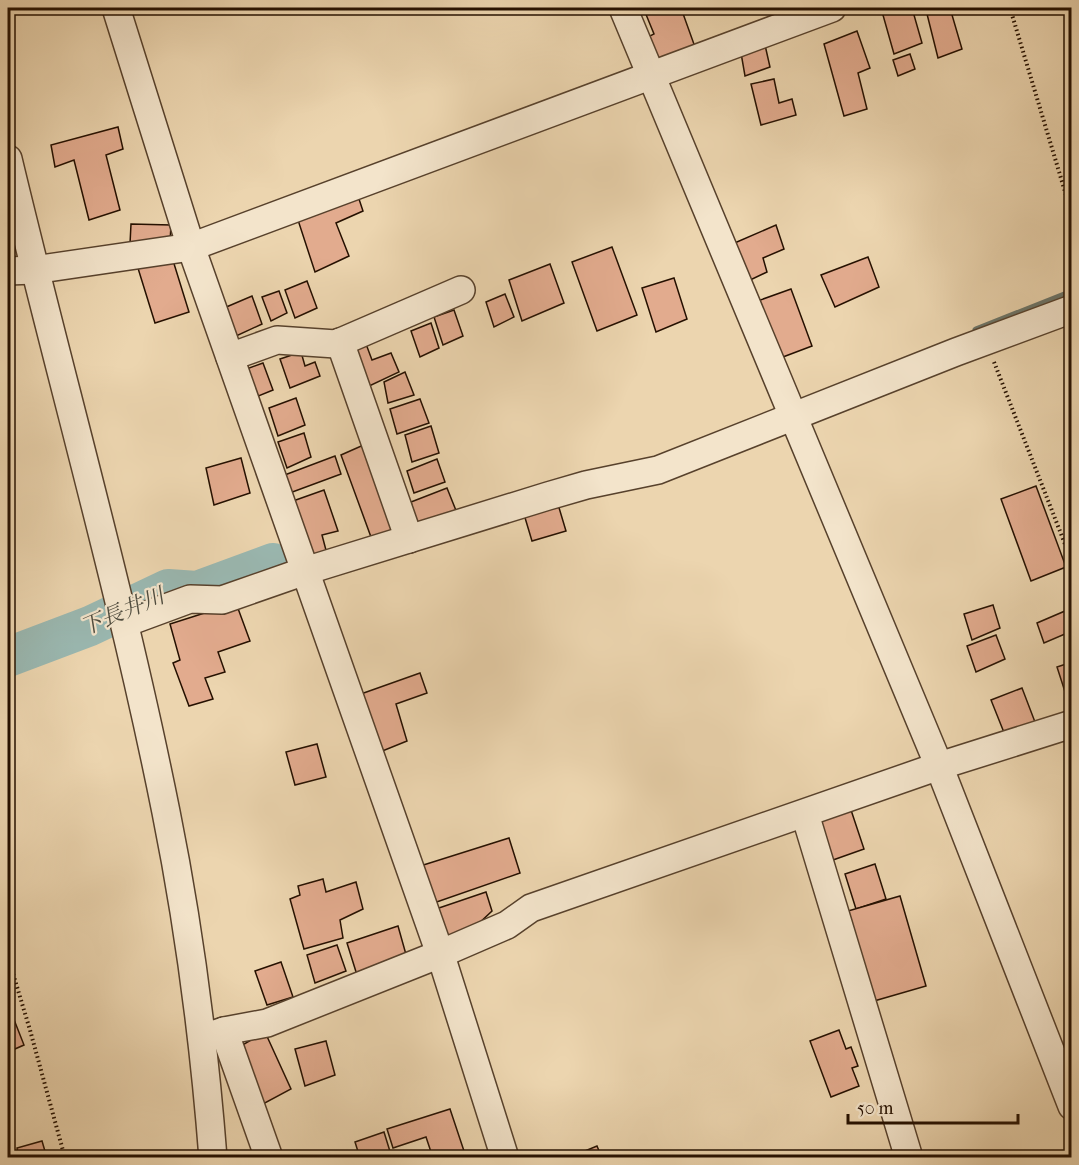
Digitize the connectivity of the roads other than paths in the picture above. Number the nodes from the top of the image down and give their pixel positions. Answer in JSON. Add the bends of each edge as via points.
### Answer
{"nodes":[{"id":1,"x":116,"y":8,"type":"edge"},
{"id":2,"x":623,"y":8,"type":"edge"},
{"id":3,"x":832,"y":8,"type":"edge"},
{"id":4,"x":650,"y":75,"type":"junction"},
{"id":5,"x":8,"y":159,"type":"edge"},
{"id":6,"x":191,"y":247,"type":"junction"},
{"id":7,"x":34,"y":270,"type":"junction"},
{"id":8,"x":8,"y":271,"type":"edge"},
{"id":9,"x":461,"y":290,"type":"dead end"},
{"id":10,"x":1071,"y":309,"type":"edge"},
{"id":11,"x":340,"y":342,"type":"junction"},
{"id":12,"x":230,"y":357,"type":"junction"},
{"id":13,"x":793,"y":416,"type":"junction"},
{"id":14,"x":409,"y":539,"type":"junction"},
{"id":15,"x":305,"y":571,"type":"junction"},
{"id":16,"x":125,"y":623,"type":"junction"},
{"id":17,"x":1071,"y":724,"type":"edge"},
{"id":18,"x":939,"y":766,"type":"junction"},
{"id":19,"x":805,"y":814,"type":"junction"},
{"id":20,"x":440,"y":954,"type":"junction"},
{"id":21,"x":213,"y":1034,"type":"junction"},
{"id":22,"x":1071,"y":1106,"type":"edge"},
{"id":23,"x":213,"y":1158,"type":"edge"},
{"id":24,"x":269,"y":1158,"type":"edge"},
{"id":25,"x":505,"y":1158,"type":"edge"},
{"id":26,"x":909,"y":1158,"type":"edge"}],
"edges":[{"from":1,"to":6,"type":"street"},
{"from":2,"to":4,"type":"street"},
{"from":3,"to":4,"type":"street"},
{"from":4,"to":6,"type":"street"},
{"from":4,"to":13,"type":"street"},
{"from":5,"to":7,"type":"street"},
{"from":6,"to":7,"type":"street"},
{"from":6,"to":12,"type":"street"},
{"from":7,"to":8,"type":"street"},
{"from":7,"to":16,"type":"street"},
{"from":9,"to":11,"type":"street"},
{"from":10,"to":13,"type":"street"},
{"from":11,"to":12,"type":"street","via":[[277,340]]},
{"from":11,"to":14,"type":"street"},
{"from":12,"to":15,"type":"street"},
{"from":13,"to":14,"type":"street","via":[[658,470],[586,485]]},
{"from":13,"to":18,"type":"street"},
{"from":14,"to":15,"type":"street"},
{"from":15,"to":16,"type":"street","via":[[222,600],[190,599]]},
{"from":15,"to":20,"type":"street"},
{"from":16,"to":21,"type":"street","via":[[185,918]]},
{"from":17,"to":18,"type":"street"},
{"from":18,"to":19,"type":"street"},
{"from":18,"to":22,"type":"street"},
{"from":19,"to":20,"type":"street","via":[[531,908],[507,925]]},
{"from":19,"to":26,"type":"street"},
{"from":20,"to":21,"type":"street","via":[[267,1023]]},
{"from":20,"to":25,"type":"street"},
{"from":21,"to":23,"type":"street"},
{"from":21,"to":24,"type":"street"}]}
